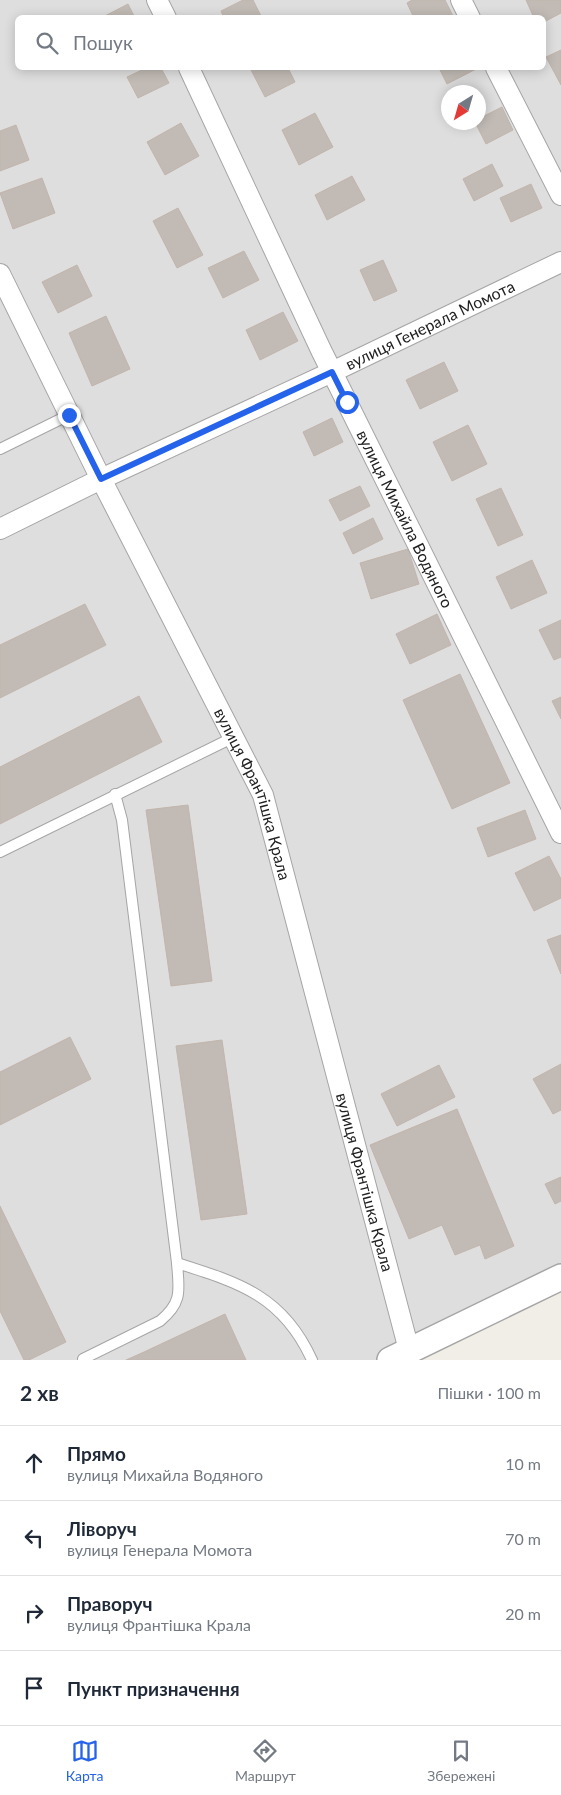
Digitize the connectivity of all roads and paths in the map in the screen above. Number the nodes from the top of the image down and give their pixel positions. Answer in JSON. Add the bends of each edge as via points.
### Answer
{"nodes":[{"id":1,"x":157,"y":0,"type":"edge"},
{"id":2,"x":461,"y":0,"type":"edge"},
{"id":3,"x":164,"y":15,"type":"edge"},
{"id":4,"x":468,"y":15,"type":"edge"},
{"id":5,"x":190,"y":70,"type":"edge"},
{"id":6,"x":497,"y":70,"type":"edge"},
{"id":7,"x":561,"y":195,"type":"edge"},
{"id":8,"x":561,"y":262,"type":"edge"},
{"id":9,"x":0,"y":274,"type":"edge"},
{"id":10,"x":332,"y":372,"type":"junction"},
{"id":11,"x":69,"y":415,"type":"junction"},
{"id":12,"x":0,"y":449,"type":"edge"},
{"id":13,"x":101,"y":479,"type":"junction"},
{"id":14,"x":0,"y":529,"type":"edge"},
{"id":15,"x":232,"y":738,"type":"junction"},
{"id":16,"x":115,"y":794,"type":"junction"},
{"id":17,"x":561,"y":833,"type":"edge"},
{"id":18,"x":0,"y":852,"type":"edge"},
{"id":19,"x":177,"y":1263,"type":"junction"},
{"id":20,"x":561,"y":1277,"type":"edge"},
{"id":21,"x":400,"y":1355,"type":"edge"},
{"id":22,"x":83,"y":1359,"type":"edge"},
{"id":23,"x":312,"y":1360,"type":"edge"}],
"edges":[{"from":1,"to":3,"type":"street"},
{"from":2,"to":4,"type":"street"},
{"from":5,"to":10,"type":"street","name":"вулиця Михайла Водяного"},
{"from":6,"to":7,"type":"street"},
{"from":8,"to":10,"type":"street","name":"вулиця Генерала Момота"},
{"from":9,"to":11,"type":"street","name":"вулиця Франтішка Крала"},
{"from":10,"to":13,"type":"street","name":"вулиця Генерала Момота"},
{"from":10,"to":17,"type":"street","name":"вулиця Михайла Водяного"},
{"from":11,"to":12,"type":"lane"},
{"from":11,"to":13,"type":"street","name":"вулиця Франтішка Крала"},
{"from":13,"to":14,"type":"street","name":"вулиця Генерала Момота"},
{"from":13,"to":15,"type":"street","name":"вулиця Франтішка Крала"},
{"from":15,"to":16,"type":"lane"},
{"from":15,"to":21,"type":"street","name":"вулиця Франтішка Крала","via":[[263,795]]},
{"from":16,"to":18,"type":"lane"},
{"from":16,"to":19,"type":"lane","via":[[122,820]]},
{"from":19,"to":22,"type":"lane","via":[[179,1295],[168,1315]]},
{"from":19,"to":23,"type":"lane","via":[[254,1292],[295,1328]]},
{"from":20,"to":21,"type":"street"}]}
